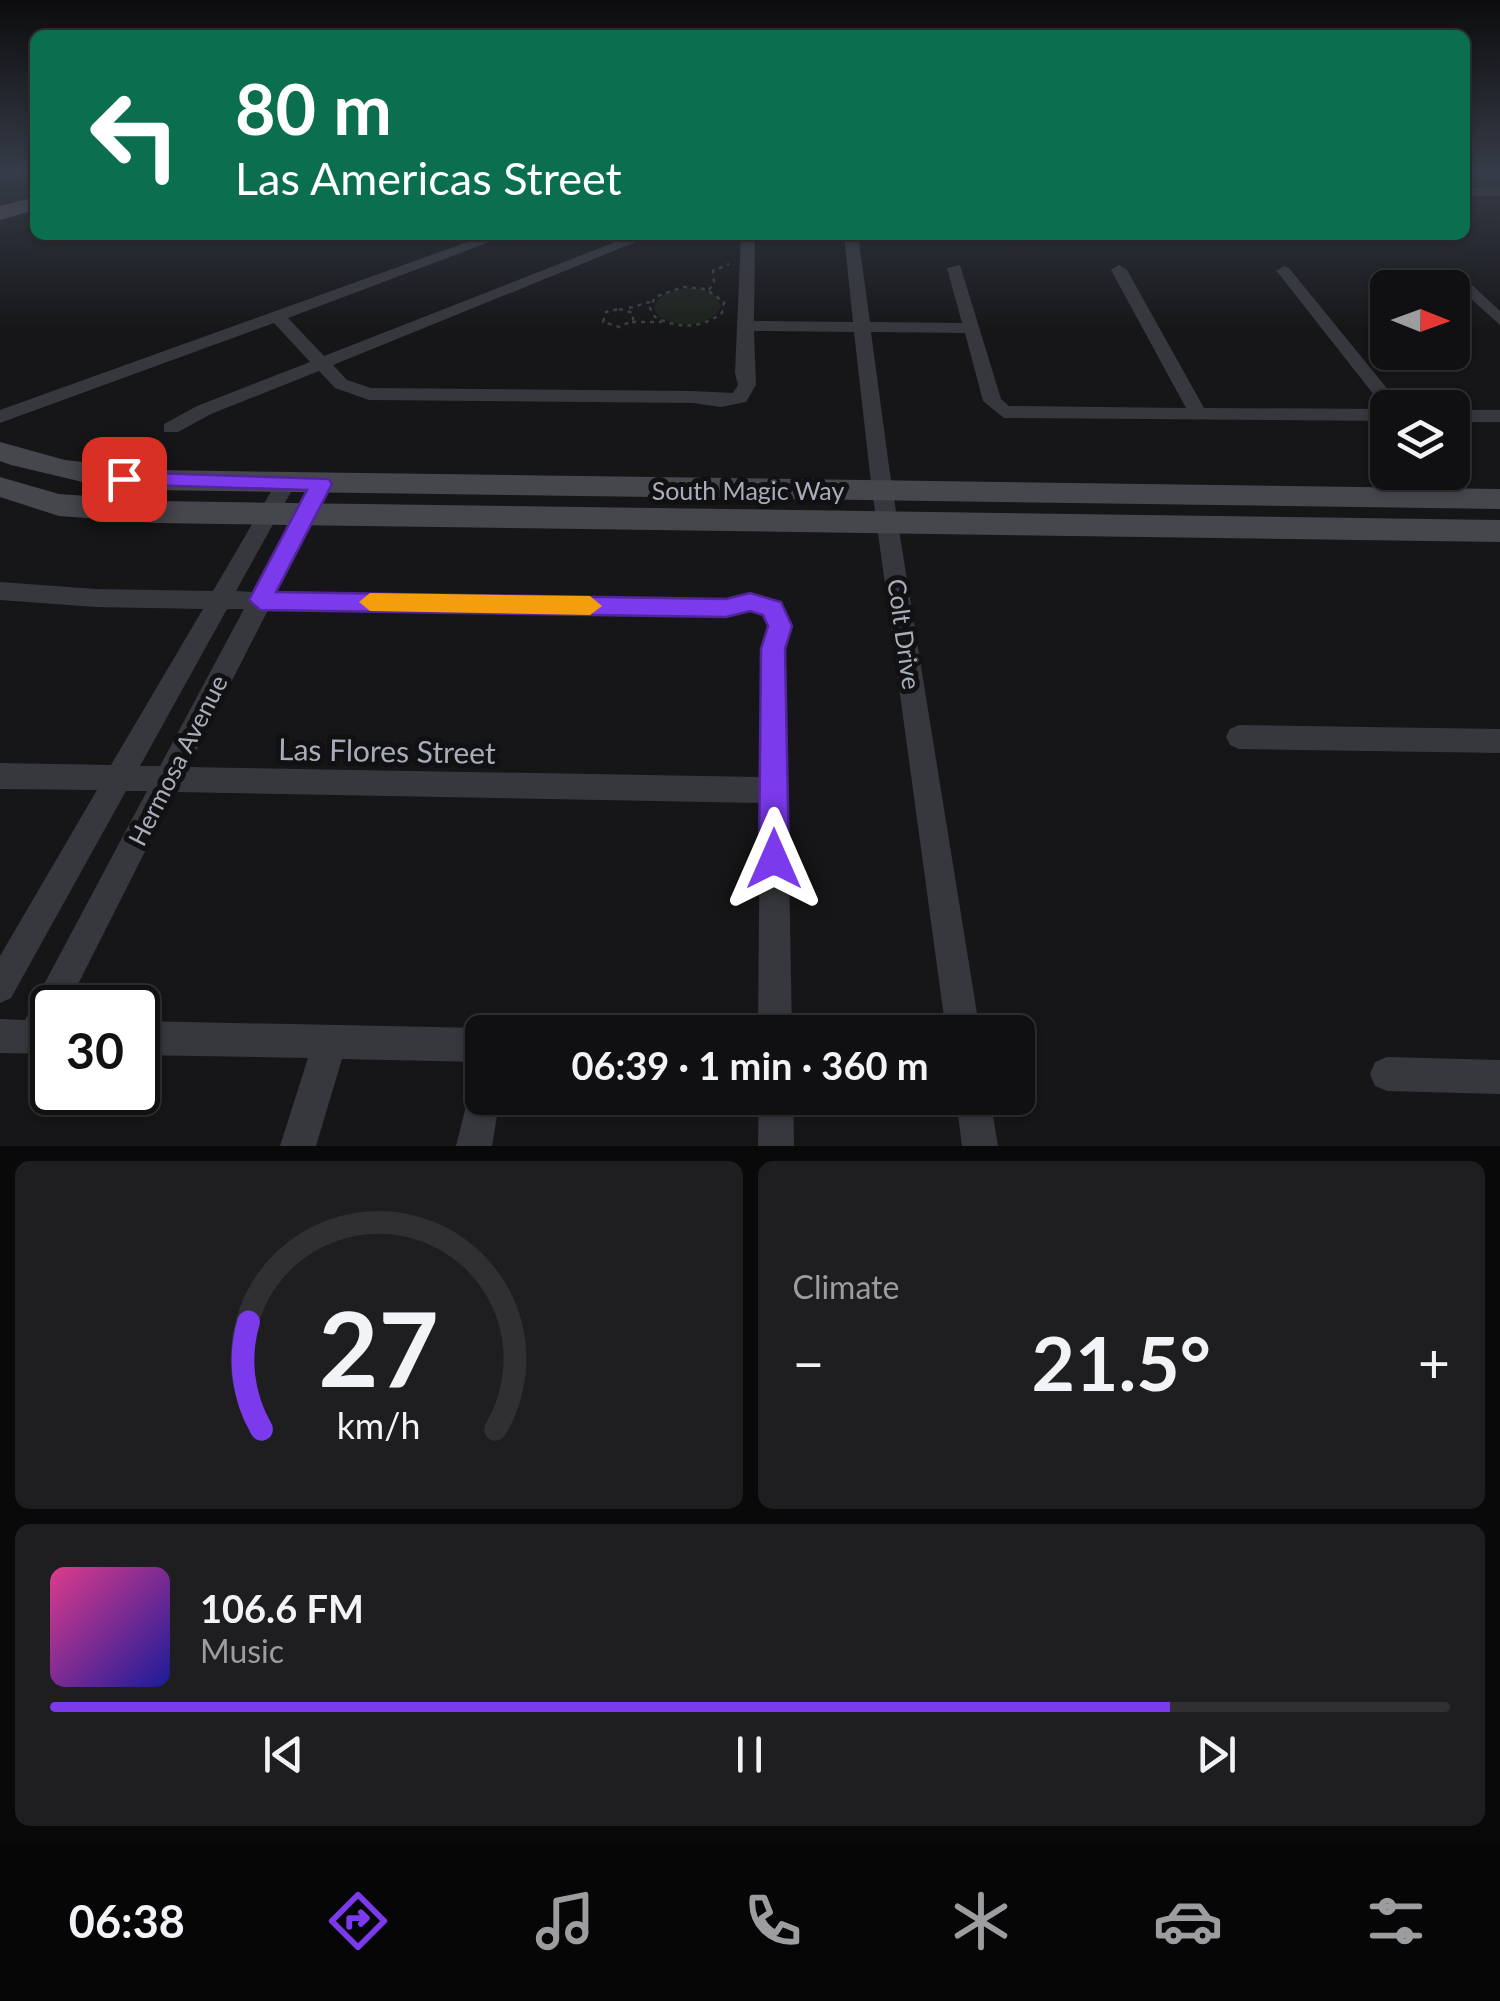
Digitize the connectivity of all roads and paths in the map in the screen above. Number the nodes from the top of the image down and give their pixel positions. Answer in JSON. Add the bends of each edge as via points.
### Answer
{"nodes":[{"id":1,"x":487,"y":240,"type":"edge"},
{"id":2,"x":633,"y":240,"type":"edge"},
{"id":3,"x":747,"y":240,"type":"edge"},
{"id":4,"x":851,"y":240,"type":"edge"},
{"id":5,"x":733,"y":264,"type":"dead end"},
{"id":6,"x":955,"y":268,"type":"dead end"},
{"id":7,"x":1120,"y":270,"type":"dead end"},
{"id":8,"x":1284,"y":272,"type":"dead end"},
{"id":9,"x":708,"y":290,"type":"junction"},
{"id":10,"x":1470,"y":292,"type":"edge"},
{"id":11,"x":653,"y":300,"type":"junction"},
{"id":12,"x":626,"y":310,"type":"junction"},
{"id":13,"x":277,"y":316,"type":"junction"},
{"id":14,"x":716,"y":318,"type":"junction"},
{"id":15,"x":1500,"y":320,"type":"edge"},
{"id":16,"x":632,"y":322,"type":"junction"},
{"id":17,"x":663,"y":322,"type":"junction"},
{"id":18,"x":737,"y":322,"type":"junction"},
{"id":19,"x":862,"y":327,"type":"junction"},
{"id":20,"x":972,"y":328,"type":"junction"},
{"id":21,"x":321,"y":364,"type":"junction"},
{"id":22,"x":1379,"y":390,"type":"edge"},
{"id":23,"x":1198,"y":412,"type":"junction"},
{"id":24,"x":1370,"y":415,"type":"edge"},
{"id":25,"x":1470,"y":416,"type":"edge"},
{"id":26,"x":0,"y":417,"type":"edge"},
{"id":27,"x":1499,"y":417,"type":"edge"},
{"id":28,"x":171,"y":428,"type":"dead end"},
{"id":29,"x":0,"y":451,"type":"edge"},
{"id":30,"x":286,"y":482,"type":"junction"},
{"id":31,"x":321,"y":484,"type":"junction"},
{"id":32,"x":0,"y":488,"type":"edge"},
{"id":33,"x":1500,"y":500,"type":"edge"},
{"id":34,"x":885,"y":506,"type":"junction"},
{"id":35,"x":267,"y":513,"type":"junction"},
{"id":36,"x":304,"y":514,"type":"junction"},
{"id":37,"x":1500,"y":531,"type":"edge"},
{"id":38,"x":0,"y":592,"type":"edge"},
{"id":39,"x":218,"y":600,"type":"junction"},
{"id":40,"x":260,"y":600,"type":"junction"},
{"id":41,"x":1239,"y":736,"type":"dead end"},
{"id":42,"x":1500,"y":741,"type":"edge"},
{"id":43,"x":0,"y":776,"type":"edge"},
{"id":44,"x":118,"y":778,"type":"junction"},
{"id":45,"x":167,"y":778,"type":"junction"},
{"id":46,"x":774,"y":790,"type":"junction"},
{"id":47,"x":0,"y":987,"type":"edge"},
{"id":48,"x":775,"y":1015,"type":"edge"},
{"id":49,"x":960,"y":1015,"type":"edge"},
{"id":50,"x":29,"y":1036,"type":"edge"},
{"id":51,"x":160,"y":1038,"type":"edge"},
{"id":52,"x":330,"y":1042,"type":"junction"},
{"id":53,"x":465,"y":1045,"type":"edge"},
{"id":54,"x":1387,"y":1074,"type":"dead end"},
{"id":55,"x":1500,"y":1077,"type":"edge"},
{"id":56,"x":480,"y":1115,"type":"edge"},
{"id":57,"x":776,"y":1115,"type":"edge"},
{"id":58,"x":975,"y":1115,"type":"edge"},
{"id":59,"x":298,"y":1146,"type":"edge"},
{"id":60,"x":474,"y":1146,"type":"edge"},
{"id":61,"x":776,"y":1146,"type":"edge"},
{"id":62,"x":980,"y":1146,"type":"edge"}],
"edges":[{"from":1,"to":13,"type":"street"},
{"from":2,"to":21,"type":"street"},
{"from":3,"to":18,"type":"street"},
{"from":4,"to":19,"type":"street","name":"Colt Drive"},
{"from":5,"to":9,"type":"path","via":[[712,271]]},
{"from":6,"to":20,"type":"street"},
{"from":7,"to":23,"type":"street"},
{"from":8,"to":22,"type":"street"},
{"from":9,"to":11,"type":"path","via":[[676,288]]},
{"from":9,"to":14,"type":"path","via":[[724,302]]},
{"from":10,"to":15,"type":"street"},
{"from":11,"to":12,"type":"path"},
{"from":11,"to":17,"type":"path","via":[[651,312]]},
{"from":12,"to":16,"type":"path"},
{"from":12,"to":16,"type":"path","via":[[606,312],[603,322]]},
{"from":13,"to":21,"type":"street"},
{"from":13,"to":26,"type":"street"},
{"from":14,"to":17,"type":"path","via":[[690,326]]},
{"from":14,"to":18,"type":"path"},
{"from":16,"to":17,"type":"path"},
{"from":18,"to":19,"type":"street"},
{"from":18,"to":21,"type":"street","via":[[748,385],[740,398],[721,401],[370,394],[341,384]]},
{"from":19,"to":20,"type":"street"},
{"from":19,"to":34,"type":"street","name":"Colt Drive"},
{"from":20,"to":23,"type":"street","via":[[992,401],[1004,412]]},
{"from":21,"to":28,"type":"street"},
{"from":23,"to":24,"type":"street"},
{"from":25,"to":27,"type":"street"},
{"from":29,"to":30,"type":"street","name":"South Magic Way","via":[[50,468],[124,479]]},
{"from":30,"to":31,"type":"street","name":"South Magic Way"},
{"from":30,"to":35,"type":"street","name":"Hermosa Avenue"},
{"from":31,"to":34,"type":"street","name":"South Magic Way"},
{"from":31,"to":36,"type":"street","name":"Hermosa Avenue"},
{"from":32,"to":35,"type":"street","name":"South Magic Way","via":[[100,510]]},
{"from":33,"to":34,"type":"street","name":"South Magic Way"},
{"from":34,"to":36,"type":"street","name":"South Magic Way"},
{"from":34,"to":37,"type":"street","name":"South Magic Way"},
{"from":34,"to":49,"type":"street","name":"Colt Drive"},
{"from":35,"to":36,"type":"street","name":"South Magic Way"},
{"from":35,"to":39,"type":"street","name":"Hermosa Avenue"},
{"from":36,"to":40,"type":"street","name":"Hermosa Avenue"},
{"from":38,"to":39,"type":"street"},
{"from":39,"to":40,"type":"street"},
{"from":39,"to":44,"type":"street","name":"Hermosa Avenue"},
{"from":40,"to":45,"type":"street","name":"Hermosa Avenue"},
{"from":40,"to":46,"type":"street","via":[[726,608],[750,602],[772,608],[780,626],[773,649]]},
{"from":41,"to":42,"type":"street"},
{"from":43,"to":44,"type":"street","name":"Las Flores Street"},
{"from":44,"to":45,"type":"street","name":"Las Flores Street"},
{"from":44,"to":47,"type":"street","name":"Hermosa Avenue"},
{"from":45,"to":46,"type":"street","name":"Las Flores Street"},
{"from":45,"to":50,"type":"street","name":"Hermosa Avenue"},
{"from":46,"to":48,"type":"street"},
{"from":51,"to":52,"type":"street"},
{"from":52,"to":53,"type":"street"},
{"from":52,"to":59,"type":"street"},
{"from":54,"to":55,"type":"street"},
{"from":56,"to":60,"type":"street"},
{"from":57,"to":61,"type":"street"},
{"from":58,"to":62,"type":"street"}]}
